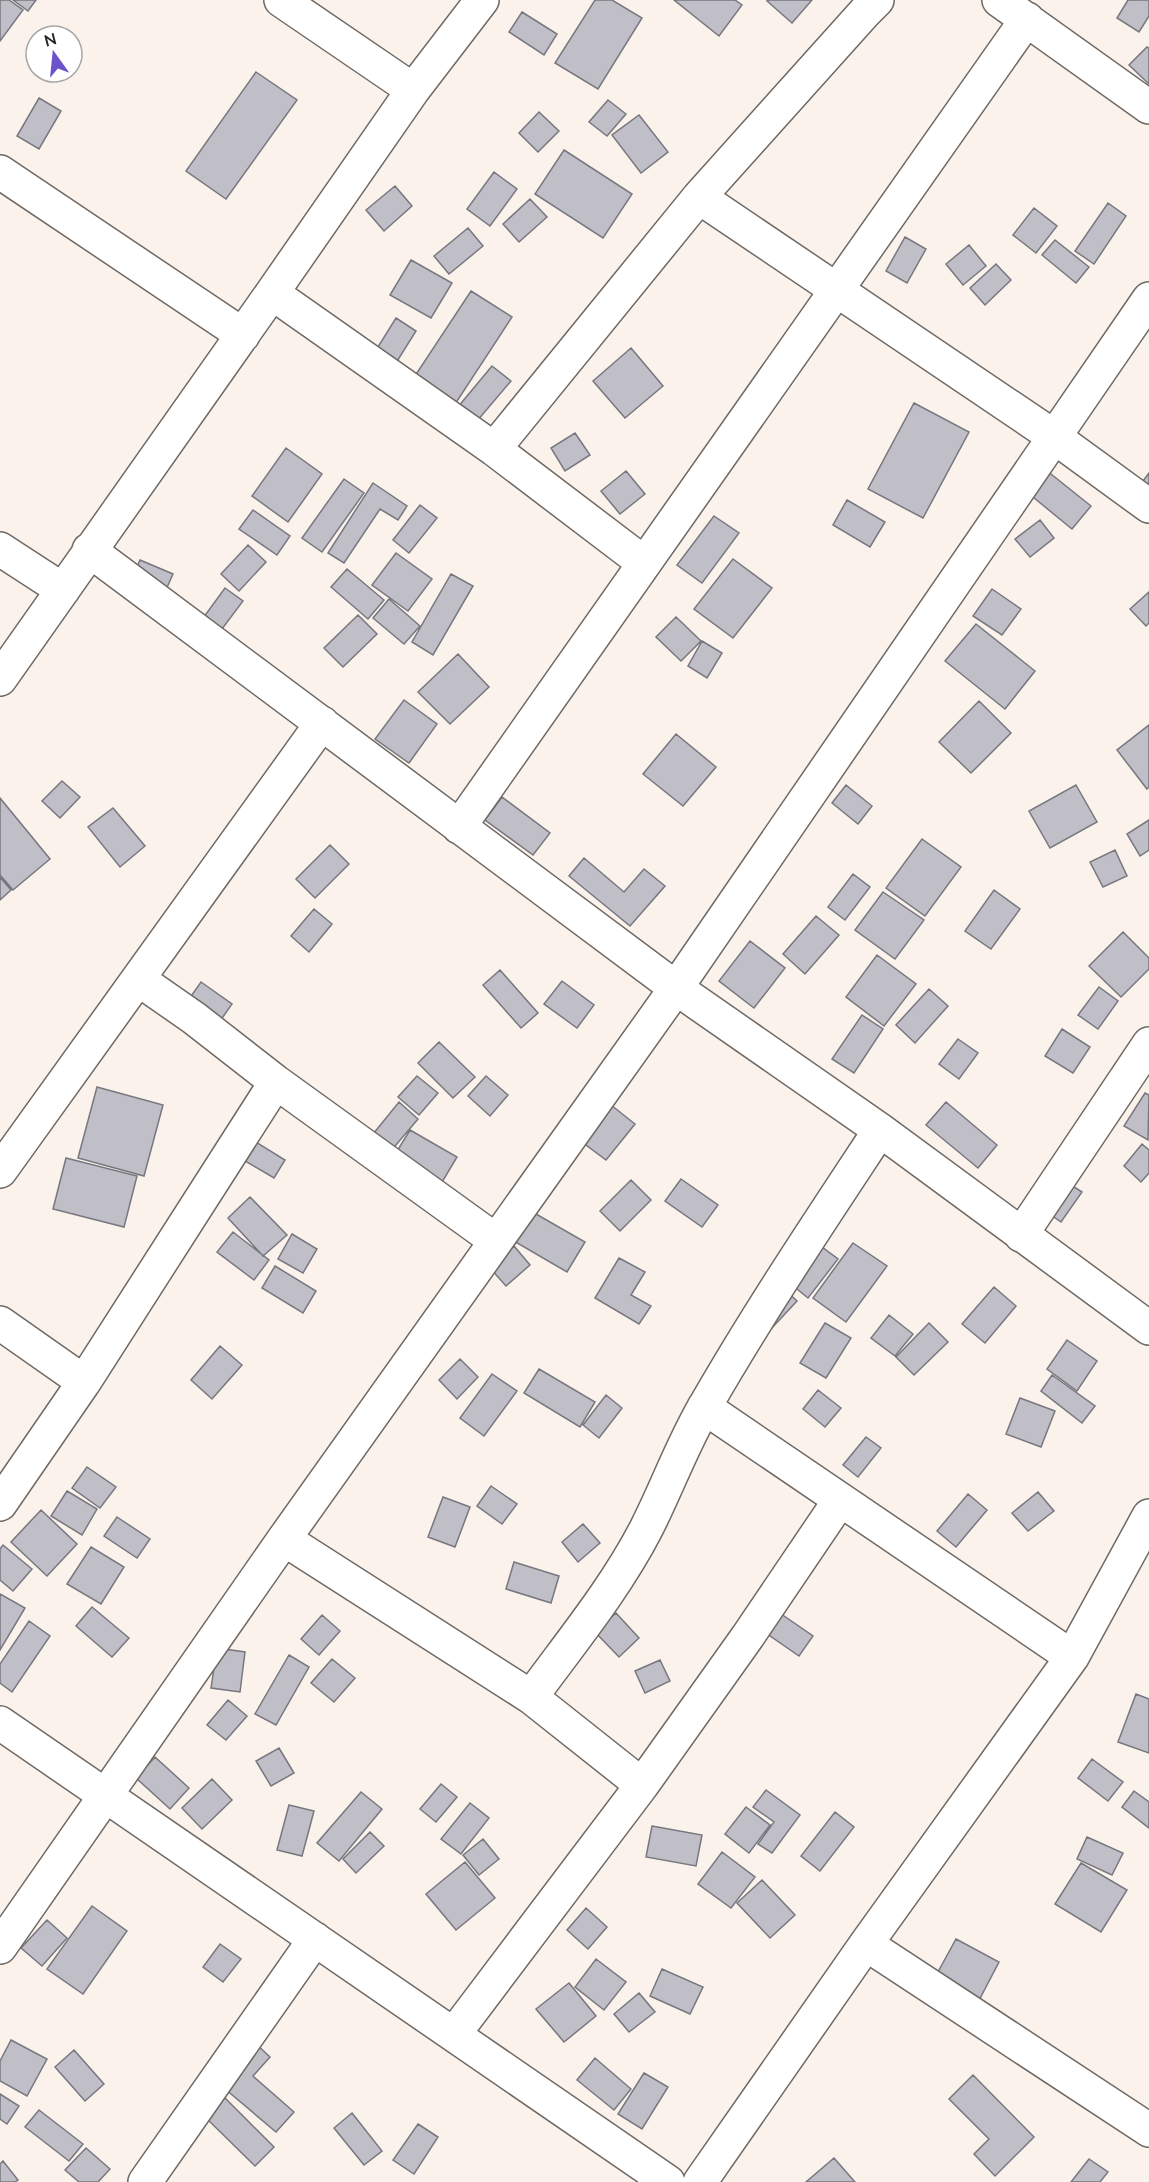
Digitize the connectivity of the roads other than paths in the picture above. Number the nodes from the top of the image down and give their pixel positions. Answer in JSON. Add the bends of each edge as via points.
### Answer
{"nodes":[{"id":1,"x":281,"y":0,"type":"edge"},
{"id":2,"x":482,"y":0,"type":"edge"},
{"id":3,"x":877,"y":0,"type":"edge"},
{"id":4,"x":999,"y":0,"type":"edge"},
{"id":5,"x":1027,"y":19,"type":"junction"},
{"id":6,"x":413,"y":90,"type":"junction"},
{"id":7,"x":1149,"y":107,"type":"edge"},
{"id":8,"x":0,"y":172,"type":"edge"},
{"id":9,"x":699,"y":198,"type":"junction"},
{"id":10,"x":837,"y":290,"type":"junction"},
{"id":11,"x":272,"y":294,"type":"junction"},
{"id":12,"x":1149,"y":299,"type":"edge"},
{"id":13,"x":243,"y":335,"type":"junction"},
{"id":14,"x":1053,"y":436,"type":"junction"},
{"id":15,"x":494,"y":449,"type":"junction"},
{"id":16,"x":1149,"y":506,"type":"edge"},
{"id":17,"x":0,"y":549,"type":"edge"},
{"id":18,"x":89,"y":550,"type":"junction"},
{"id":19,"x":644,"y":563,"type":"junction"},
{"id":20,"x":63,"y":590,"type":"junction"},
{"id":21,"x":0,"y":679,"type":"edge"},
{"id":22,"x":322,"y":723,"type":"junction"},
{"id":23,"x":459,"y":826,"type":"junction"},
{"id":24,"x":138,"y":979,"type":"junction"},
{"id":25,"x":676,"y":988,"type":"junction"},
{"id":26,"x":1149,"y":1044,"type":"edge"},
{"id":27,"x":276,"y":1082,"type":"junction"},
{"id":28,"x":880,"y":1130,"type":"junction"},
{"id":29,"x":0,"y":1171,"type":"edge"},
{"id":30,"x":1021,"y":1235,"type":"junction"},
{"id":31,"x":495,"y":1240,"type":"junction"},
{"id":32,"x":0,"y":1323,"type":"edge"},
{"id":33,"x":1149,"y":1328,"type":"edge"},
{"id":34,"x":84,"y":1382,"type":"junction"},
{"id":35,"x":704,"y":1407,"type":"junction"},
{"id":36,"x":840,"y":1500,"type":"junction"},
{"id":37,"x":0,"y":1504,"type":"edge"},
{"id":38,"x":1149,"y":1516,"type":"edge"},
{"id":39,"x":284,"y":1539,"type":"junction"},
{"id":40,"x":1072,"y":1657,"type":"junction"},
{"id":41,"x":531,"y":1697,"type":"junction"},
{"id":42,"x":0,"y":1723,"type":"edge"},
{"id":43,"x":642,"y":1785,"type":"junction"},
{"id":44,"x":104,"y":1795,"type":"junction"},
{"id":45,"x":315,"y":1939,"type":"junction"},
{"id":46,"x":866,"y":1944,"type":"junction"},
{"id":47,"x":0,"y":1947,"type":"edge"},
{"id":48,"x":454,"y":2034,"type":"junction"},
{"id":49,"x":1149,"y":2130,"type":"edge"},
{"id":50,"x":145,"y":2182,"type":"edge"},
{"id":51,"x":668,"y":2182,"type":"edge"},
{"id":52,"x":700,"y":2182,"type":"edge"}],
"edges":[{"from":1,"to":6,"type":"street"},
{"from":2,"to":6,"type":"street"},
{"from":3,"to":9,"type":"street"},
{"from":4,"to":5,"type":"street"},
{"from":5,"to":7,"type":"street"},
{"from":5,"to":10,"type":"street"},
{"from":6,"to":11,"type":"street"},
{"from":8,"to":13,"type":"street"},
{"from":9,"to":10,"type":"street"},
{"from":9,"to":15,"type":"street"},
{"from":10,"to":14,"type":"street"},
{"from":10,"to":19,"type":"street"},
{"from":11,"to":13,"type":"street"},
{"from":11,"to":15,"type":"street"},
{"from":12,"to":14,"type":"street"},
{"from":13,"to":18,"type":"street"},
{"from":14,"to":16,"type":"street"},
{"from":14,"to":25,"type":"street"},
{"from":15,"to":19,"type":"street"},
{"from":17,"to":20,"type":"street"},
{"from":18,"to":20,"type":"street"},
{"from":18,"to":22,"type":"street"},
{"from":19,"to":23,"type":"street"},
{"from":20,"to":21,"type":"street"},
{"from":22,"to":23,"type":"street"},
{"from":22,"to":24,"type":"street"},
{"from":23,"to":25,"type":"street"},
{"from":24,"to":27,"type":"street"},
{"from":24,"to":29,"type":"street"},
{"from":25,"to":28,"type":"street"},
{"from":25,"to":31,"type":"street"},
{"from":26,"to":30,"type":"street"},
{"from":27,"to":31,"type":"street"},
{"from":27,"to":34,"type":"street"},
{"from":28,"to":30,"type":"street"},
{"from":28,"to":35,"type":"street","via":[[789,1267]]},
{"from":30,"to":33,"type":"street"},
{"from":31,"to":39,"type":"street"},
{"from":32,"to":34,"type":"street"},
{"from":34,"to":37,"type":"street"},
{"from":35,"to":36,"type":"street"},
{"from":35,"to":41,"type":"street","via":[[626,1564]]},
{"from":36,"to":40,"type":"street"},
{"from":36,"to":43,"type":"street"},
{"from":38,"to":40,"type":"street"},
{"from":39,"to":41,"type":"street"},
{"from":39,"to":44,"type":"street"},
{"from":40,"to":46,"type":"street"},
{"from":41,"to":43,"type":"street"},
{"from":42,"to":44,"type":"street"},
{"from":43,"to":48,"type":"street"},
{"from":44,"to":45,"type":"street"},
{"from":44,"to":47,"type":"street"},
{"from":45,"to":48,"type":"street"},
{"from":45,"to":50,"type":"street"},
{"from":46,"to":49,"type":"street"},
{"from":46,"to":52,"type":"street"},
{"from":48,"to":51,"type":"street"}]}
